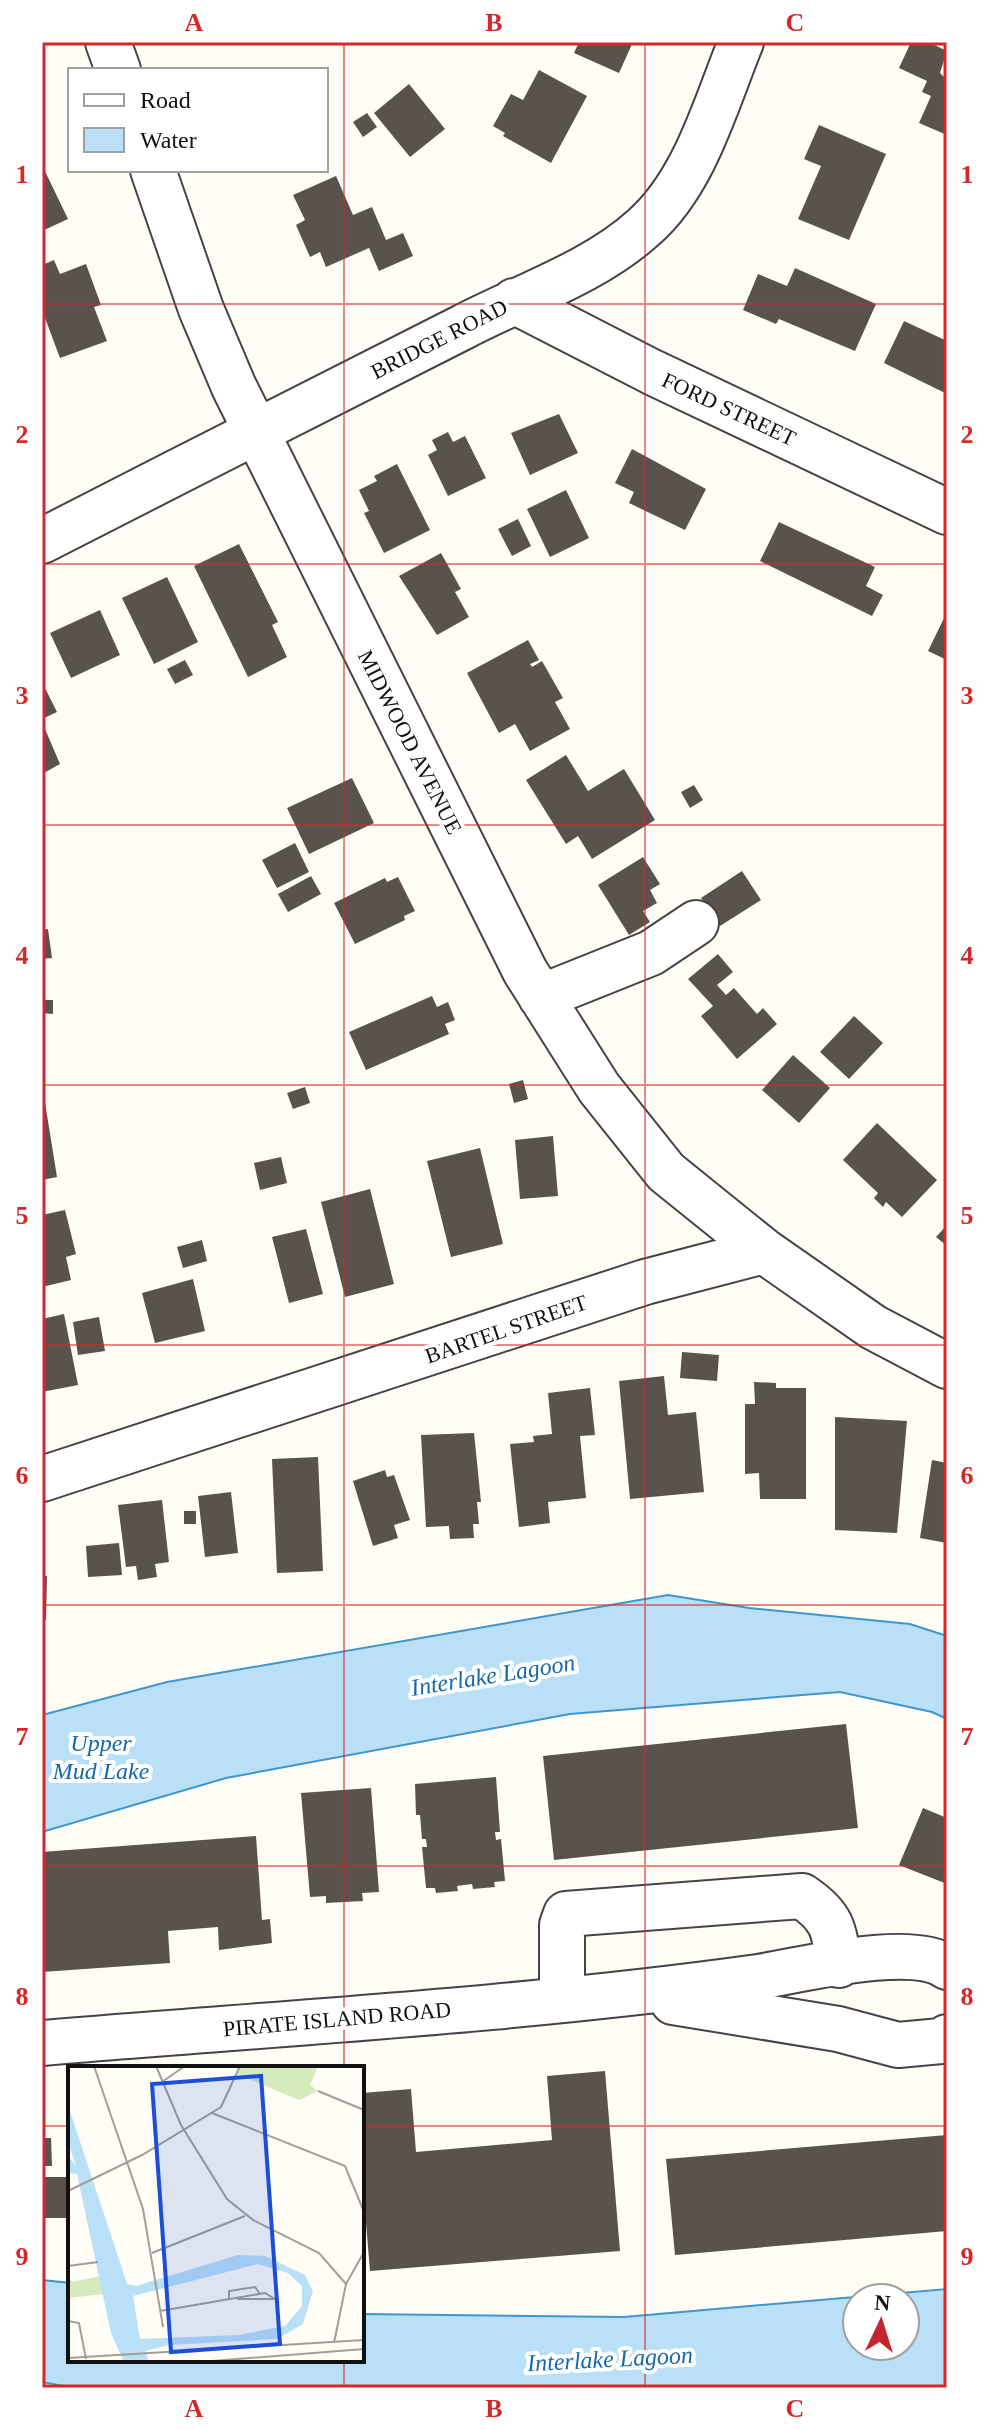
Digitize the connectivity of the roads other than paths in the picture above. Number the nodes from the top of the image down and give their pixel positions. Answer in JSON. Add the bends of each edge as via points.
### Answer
{"nodes":[{"id":1,"x":108,"y":42,"type":"edge"},
{"id":2,"x":741,"y":42,"type":"edge"},
{"id":3,"x":117,"y":68,"type":"edge"},
{"id":4,"x":154,"y":172,"type":"edge"},
{"id":5,"x":514,"y":301,"type":"junction"},
{"id":6,"x":256,"y":430,"type":"junction"},
{"id":7,"x":947,"y":512,"type":"edge"},
{"id":8,"x":42,"y":541,"type":"edge"},
{"id":9,"x":696,"y":923,"type":"dead end"},
{"id":10,"x":541,"y":997,"type":"junction"},
{"id":11,"x":764,"y":1251,"type":"junction"},
{"id":12,"x":947,"y":1366,"type":"edge"},
{"id":13,"x":42,"y":1479,"type":"edge"},
{"id":14,"x":839,"y":1965,"type":"junction"},
{"id":15,"x":947,"y":1967,"type":"edge"},
{"id":16,"x":631,"y":1995,"type":"junction"},
{"id":17,"x":562,"y":2000,"type":"junction"},
{"id":18,"x":947,"y":2037,"type":"edge"},
{"id":19,"x":42,"y":2043,"type":"edge"}],
"edges":[{"from":1,"to":3,"type":"street"},
{"from":2,"to":5,"type":"street","name":"BRIDGE ROAD","via":[[693,158],[645,228],[586,266]]},
{"from":4,"to":6,"type":"street","name":"MIDWOOD AVENUE","via":[[201,309]]},
{"from":5,"to":6,"type":"street","name":"BRIDGE ROAD"},
{"from":5,"to":7,"type":"street","name":"FORD STREET"},
{"from":6,"to":8,"type":"street","name":"BRIDGE ROAD"},
{"from":6,"to":10,"type":"street","name":"MIDWOOD AVENUE"},
{"from":9,"to":10,"type":"street","via":[[651,953]]},
{"from":10,"to":11,"type":"street","name":"MIDWOOD AVENUE","via":[[644,1147],[666,1172]]},
{"from":11,"to":12,"type":"street","via":[[873,1327]]},
{"from":11,"to":13,"type":"street","name":"BARTEL STREET","via":[[645,1282]]},
{"from":14,"to":15,"type":"street","name":"PIRATE ISLAND ROAD","via":[[920,1958]]},
{"from":14,"to":16,"type":"street","name":"PIRATE ISLAND ROAD"},
{"from":14,"to":17,"type":"street","via":[[834,1930],[824,1910],[802,1896],[566,1914]]},
{"from":16,"to":17,"type":"street","name":"PIRATE ISLAND ROAD"},
{"from":16,"to":18,"type":"street","name":"PIRATE ISLAND ROAD","via":[[838,2029],[898,2045]]},
{"from":17,"to":19,"type":"street","name":"PIRATE ISLAND ROAD"}]}
